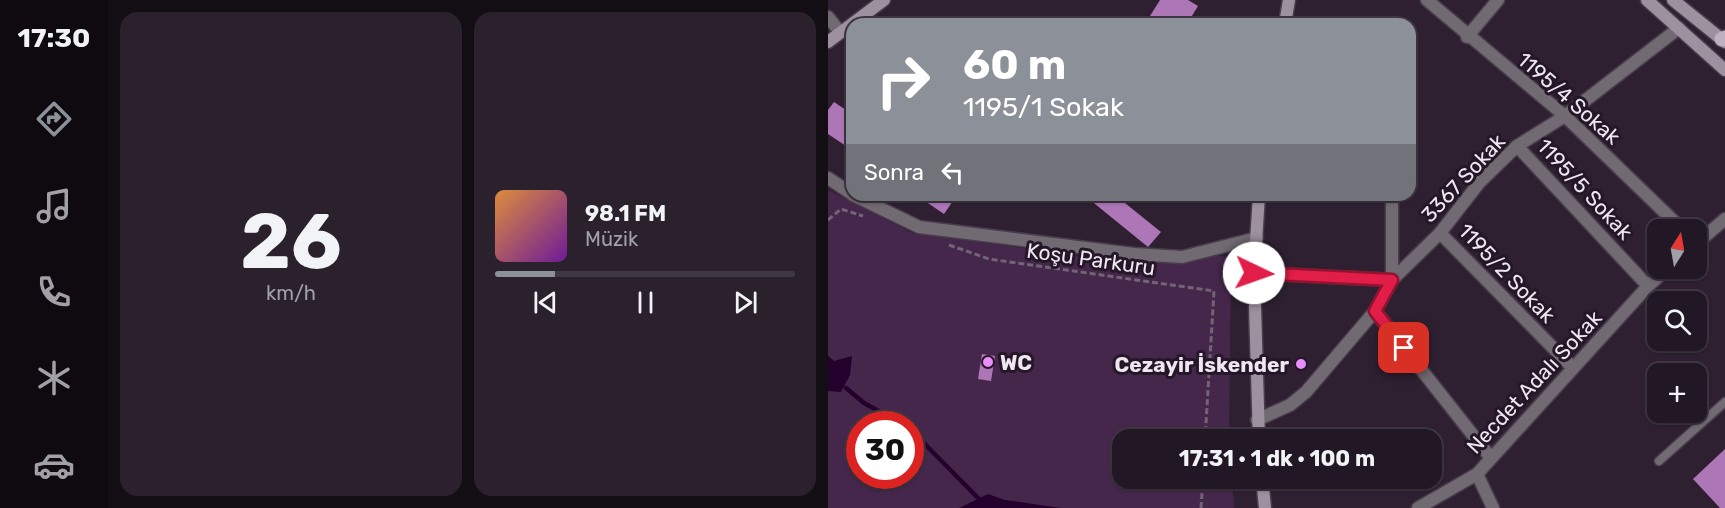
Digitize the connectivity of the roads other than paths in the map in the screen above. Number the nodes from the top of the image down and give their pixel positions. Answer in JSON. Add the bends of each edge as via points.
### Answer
{"nodes":[{"id":1,"x":884,"y":0,"type":"edge"},
{"id":2,"x":1289,"y":0,"type":"edge"},
{"id":3,"x":1427,"y":0,"type":"edge"},
{"id":4,"x":1498,"y":0,"type":"edge"},
{"id":5,"x":1647,"y":0,"type":"edge"},
{"id":6,"x":1673,"y":0,"type":"edge"},
{"id":7,"x":828,"y":17,"type":"edge"},
{"id":8,"x":860,"y":18,"type":"edge"},
{"id":9,"x":1286,"y":18,"type":"edge"},
{"id":10,"x":846,"y":28,"type":"edge"},
{"id":11,"x":1679,"y":28,"type":"junction"},
{"id":12,"x":840,"y":33,"type":"junction"},
{"id":13,"x":1467,"y":37,"type":"junction"},
{"id":14,"x":1724,"y":40,"type":"edge"},
{"id":15,"x":828,"y":42,"type":"edge"},
{"id":16,"x":1725,"y":69,"type":"edge"},
{"id":17,"x":1565,"y":117,"type":"junction"},
{"id":18,"x":1517,"y":146,"type":"junction"},
{"id":19,"x":828,"y":178,"type":"edge"},
{"id":20,"x":846,"y":190,"type":"edge"},
{"id":21,"x":865,"y":201,"type":"edge"},
{"id":22,"x":1259,"y":201,"type":"edge"},
{"id":23,"x":1392,"y":201,"type":"edge"},
{"id":24,"x":1672,"y":219,"type":"edge"},
{"id":25,"x":1725,"y":219,"type":"edge"},
{"id":26,"x":1440,"y":233,"type":"junction"},
{"id":27,"x":1707,"y":234,"type":"edge"},
{"id":28,"x":1257,"y":238,"type":"junction"},
{"id":29,"x":1254,"y":273,"type":"junction"},
{"id":30,"x":1656,"y":279,"type":"edge"},
{"id":31,"x":1392,"y":280,"type":"junction"},
{"id":32,"x":1648,"y":286,"type":"junction"},
{"id":33,"x":1375,"y":311,"type":"junction"},
{"id":34,"x":1572,"y":367,"type":"junction"},
{"id":35,"x":1725,"y":402,"type":"edge"},
{"id":36,"x":1257,"y":420,"type":"junction"},
{"id":37,"x":1258,"y":429,"type":"edge"},
{"id":38,"x":1491,"y":458,"type":"junction"},
{"id":39,"x":1659,"y":461,"type":"dead end"},
{"id":40,"x":1477,"y":474,"type":"junction"},
{"id":41,"x":1263,"y":489,"type":"edge"},
{"id":42,"x":1265,"y":508,"type":"edge"},
{"id":43,"x":1418,"y":508,"type":"edge"},
{"id":44,"x":1493,"y":508,"type":"edge"}],
"edges":[{"from":1,"to":8,"type":"main road"},
{"from":2,"to":9,"type":"main road"},
{"from":3,"to":13,"type":"street","name":"1195/4 Sokak"},
{"from":4,"to":13,"type":"street"},
{"from":5,"to":11,"type":"main road"},
{"from":6,"to":14,"type":"main road"},
{"from":7,"to":12,"type":"street"},
{"from":10,"to":12,"type":"main road"},
{"from":11,"to":16,"type":"main road"},
{"from":11,"to":17,"type":"street","name":"3367 Sokak"},
{"from":12,"to":15,"type":"main road"},
{"from":13,"to":17,"type":"street","name":"1195/4 Sokak"},
{"from":17,"to":18,"type":"street","name":"3367 Sokak"},
{"from":17,"to":24,"type":"street","name":"1195/4 Sokak"},
{"from":18,"to":26,"type":"street","name":"3367 Sokak","via":[[1479,183]]},
{"from":18,"to":32,"type":"street","name":"1195/5 Sokak"},
{"from":19,"to":20,"type":"street"},
{"from":21,"to":28,"type":"street","via":[[919,227],[1134,254],[1182,257]]},
{"from":22,"to":28,"type":"main road"},
{"from":23,"to":31,"type":"street"},
{"from":25,"to":27,"type":"street"},
{"from":26,"to":31,"type":"street","name":"3367 Sokak"},
{"from":26,"to":34,"type":"street","name":"1195/2 Sokak"},
{"from":28,"to":29,"type":"main road"},
{"from":29,"to":31,"type":"street"},
{"from":29,"to":36,"type":"main road"},
{"from":30,"to":32,"type":"street","name":"Necdet Adalı Sokak"},
{"from":31,"to":33,"type":"street"},
{"from":32,"to":34,"type":"street","name":"Necdet Adalı Sokak"},
{"from":33,"to":36,"type":"street","via":[[1306,392],[1290,405]]},
{"from":33,"to":38,"type":"street"},
{"from":34,"to":38,"type":"street","name":"Necdet Adalı Sokak"},
{"from":35,"to":39,"type":"lane"},
{"from":36,"to":37,"type":"main road"},
{"from":38,"to":40,"type":"street","name":"Necdet Adalı Sokak"},
{"from":40,"to":43,"type":"street","name":"Necdet Adalı Sokak"},
{"from":40,"to":44,"type":"street"},
{"from":41,"to":42,"type":"main road"}]}
